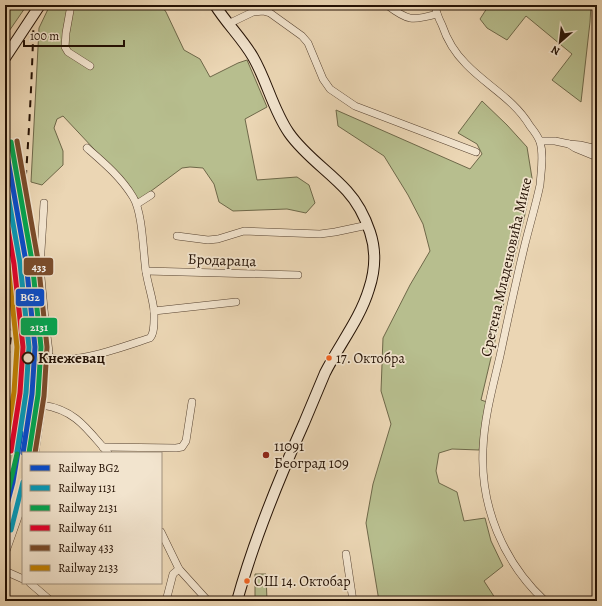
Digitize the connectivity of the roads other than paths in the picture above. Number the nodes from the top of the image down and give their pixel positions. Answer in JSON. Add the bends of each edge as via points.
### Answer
{"nodes":[{"id":1,"x":40,"y":5,"type":"edge"},
{"id":2,"x":71,"y":5,"type":"edge"},
{"id":3,"x":215,"y":5,"type":"edge"},
{"id":4,"x":387,"y":5,"type":"edge"},
{"id":5,"x":435,"y":5,"type":"edge"},
{"id":6,"x":437,"y":14,"type":"junction"},
{"id":7,"x":228,"y":24,"type":"junction"},
{"id":8,"x":5,"y":58,"type":"edge"},
{"id":9,"x":90,"y":66,"type":"dead end"},
{"id":10,"x":540,"y":141,"type":"junction"},
{"id":11,"x":569,"y":144,"type":"junction"},
{"id":12,"x":86,"y":148,"type":"dead end"},
{"id":13,"x":597,"y":149,"type":"edge"},
{"id":14,"x":476,"y":152,"type":"dead end"},
{"id":15,"x":597,"y":157,"type":"edge"},
{"id":16,"x":151,"y":195,"type":"dead end"},
{"id":17,"x":44,"y":204,"type":"dead end"},
{"id":18,"x":137,"y":204,"type":"junction"},
{"id":19,"x":368,"y":225,"type":"junction"},
{"id":20,"x":176,"y":236,"type":"dead end"},
{"id":21,"x":146,"y":271,"type":"junction"},
{"id":22,"x":298,"y":275,"type":"dead end"},
{"id":23,"x":236,"y":302,"type":"dead end"},
{"id":24,"x":154,"y":311,"type":"junction"},
{"id":25,"x":48,"y":356,"type":"junction"},
{"id":26,"x":192,"y":402,"type":"dead end"},
{"id":27,"x":42,"y":405,"type":"junction"},
{"id":28,"x":103,"y":447,"type":"junction"},
{"id":29,"x":35,"y":452,"type":"edge"},
{"id":30,"x":107,"y":452,"type":"edge"},
{"id":31,"x":22,"y":506,"type":"edge"},
{"id":32,"x":162,"y":534,"type":"edge"},
{"id":33,"x":5,"y":554,"type":"edge"},
{"id":34,"x":346,"y":554,"type":"dead end"},
{"id":35,"x":179,"y":569,"type":"junction"},
{"id":36,"x":5,"y":571,"type":"edge"},
{"id":37,"x":22,"y":579,"type":"edge"},
{"id":38,"x":31,"y":584,"type":"edge"},
{"id":39,"x":51,"y":601,"type":"edge"},
{"id":40,"x":166,"y":601,"type":"edge"},
{"id":41,"x":208,"y":601,"type":"edge"},
{"id":42,"x":237,"y":601,"type":"edge"},
{"id":43,"x":353,"y":601,"type":"edge"},
{"id":44,"x":545,"y":601,"type":"edge"}],
"edges":[{"from":1,"to":8,"type":"street","bridge":true},
{"from":2,"to":9,"type":"street","via":[[65,46],[68,52]]},
{"from":3,"to":7,"type":"street"},
{"from":4,"to":6,"type":"street","via":[[401,16],[412,19]]},
{"from":5,"to":6,"type":"street"},
{"from":6,"to":10,"type":"street","via":[[446,37],[456,52],[510,100]]},
{"from":7,"to":14,"type":"street","via":[[252,12],[270,13],[302,36],[308,43],[323,79],[330,89],[355,106]]},
{"from":7,"to":19,"type":"street","via":[[252,56],[289,133],[305,152],[348,192]]},
{"from":10,"to":11,"type":"street","via":[[555,140]]},
{"from":10,"to":44,"type":"street","name":"Сретена Младеновића Мике","via":[[540,185],[504,335],[488,414],[483,462],[486,494],[498,535],[513,564]]},
{"from":11,"to":13,"type":"street"},
{"from":11,"to":15,"type":"street"},
{"from":12,"to":18,"type":"street","via":[[112,170]]},
{"from":16,"to":18,"type":"street"},
{"from":17,"to":25,"type":"street","via":[[40,268]]},
{"from":18,"to":21,"type":"street"},
{"from":19,"to":20,"type":"street","via":[[320,234],[244,231],[208,240]]},
{"from":19,"to":42,"type":"street","via":[[374,260],[370,289],[327,370],[288,458],[258,533]]},
{"from":21,"to":22,"type":"street","name":"Бродараца"},
{"from":21,"to":24,"type":"street"},
{"from":23,"to":24,"type":"street"},
{"from":24,"to":25,"type":"street","via":[[153,334],[150,338],[85,357],[58,360]]},
{"from":25,"to":27,"type":"street","via":[[43,367]]},
{"from":26,"to":28,"type":"street","via":[[186,441],[182,447]]},
{"from":27,"to":28,"type":"street","via":[[73,415]]},
{"from":27,"to":29,"type":"street"},
{"from":28,"to":30,"type":"street"},
{"from":31,"to":33,"type":"street"},
{"from":32,"to":35,"type":"street"},
{"from":34,"to":43,"type":"street"},
{"from":35,"to":40,"type":"street","via":[[173,574]]},
{"from":35,"to":41,"type":"street"},
{"from":36,"to":37,"type":"street"},
{"from":38,"to":39,"type":"street"}]}
